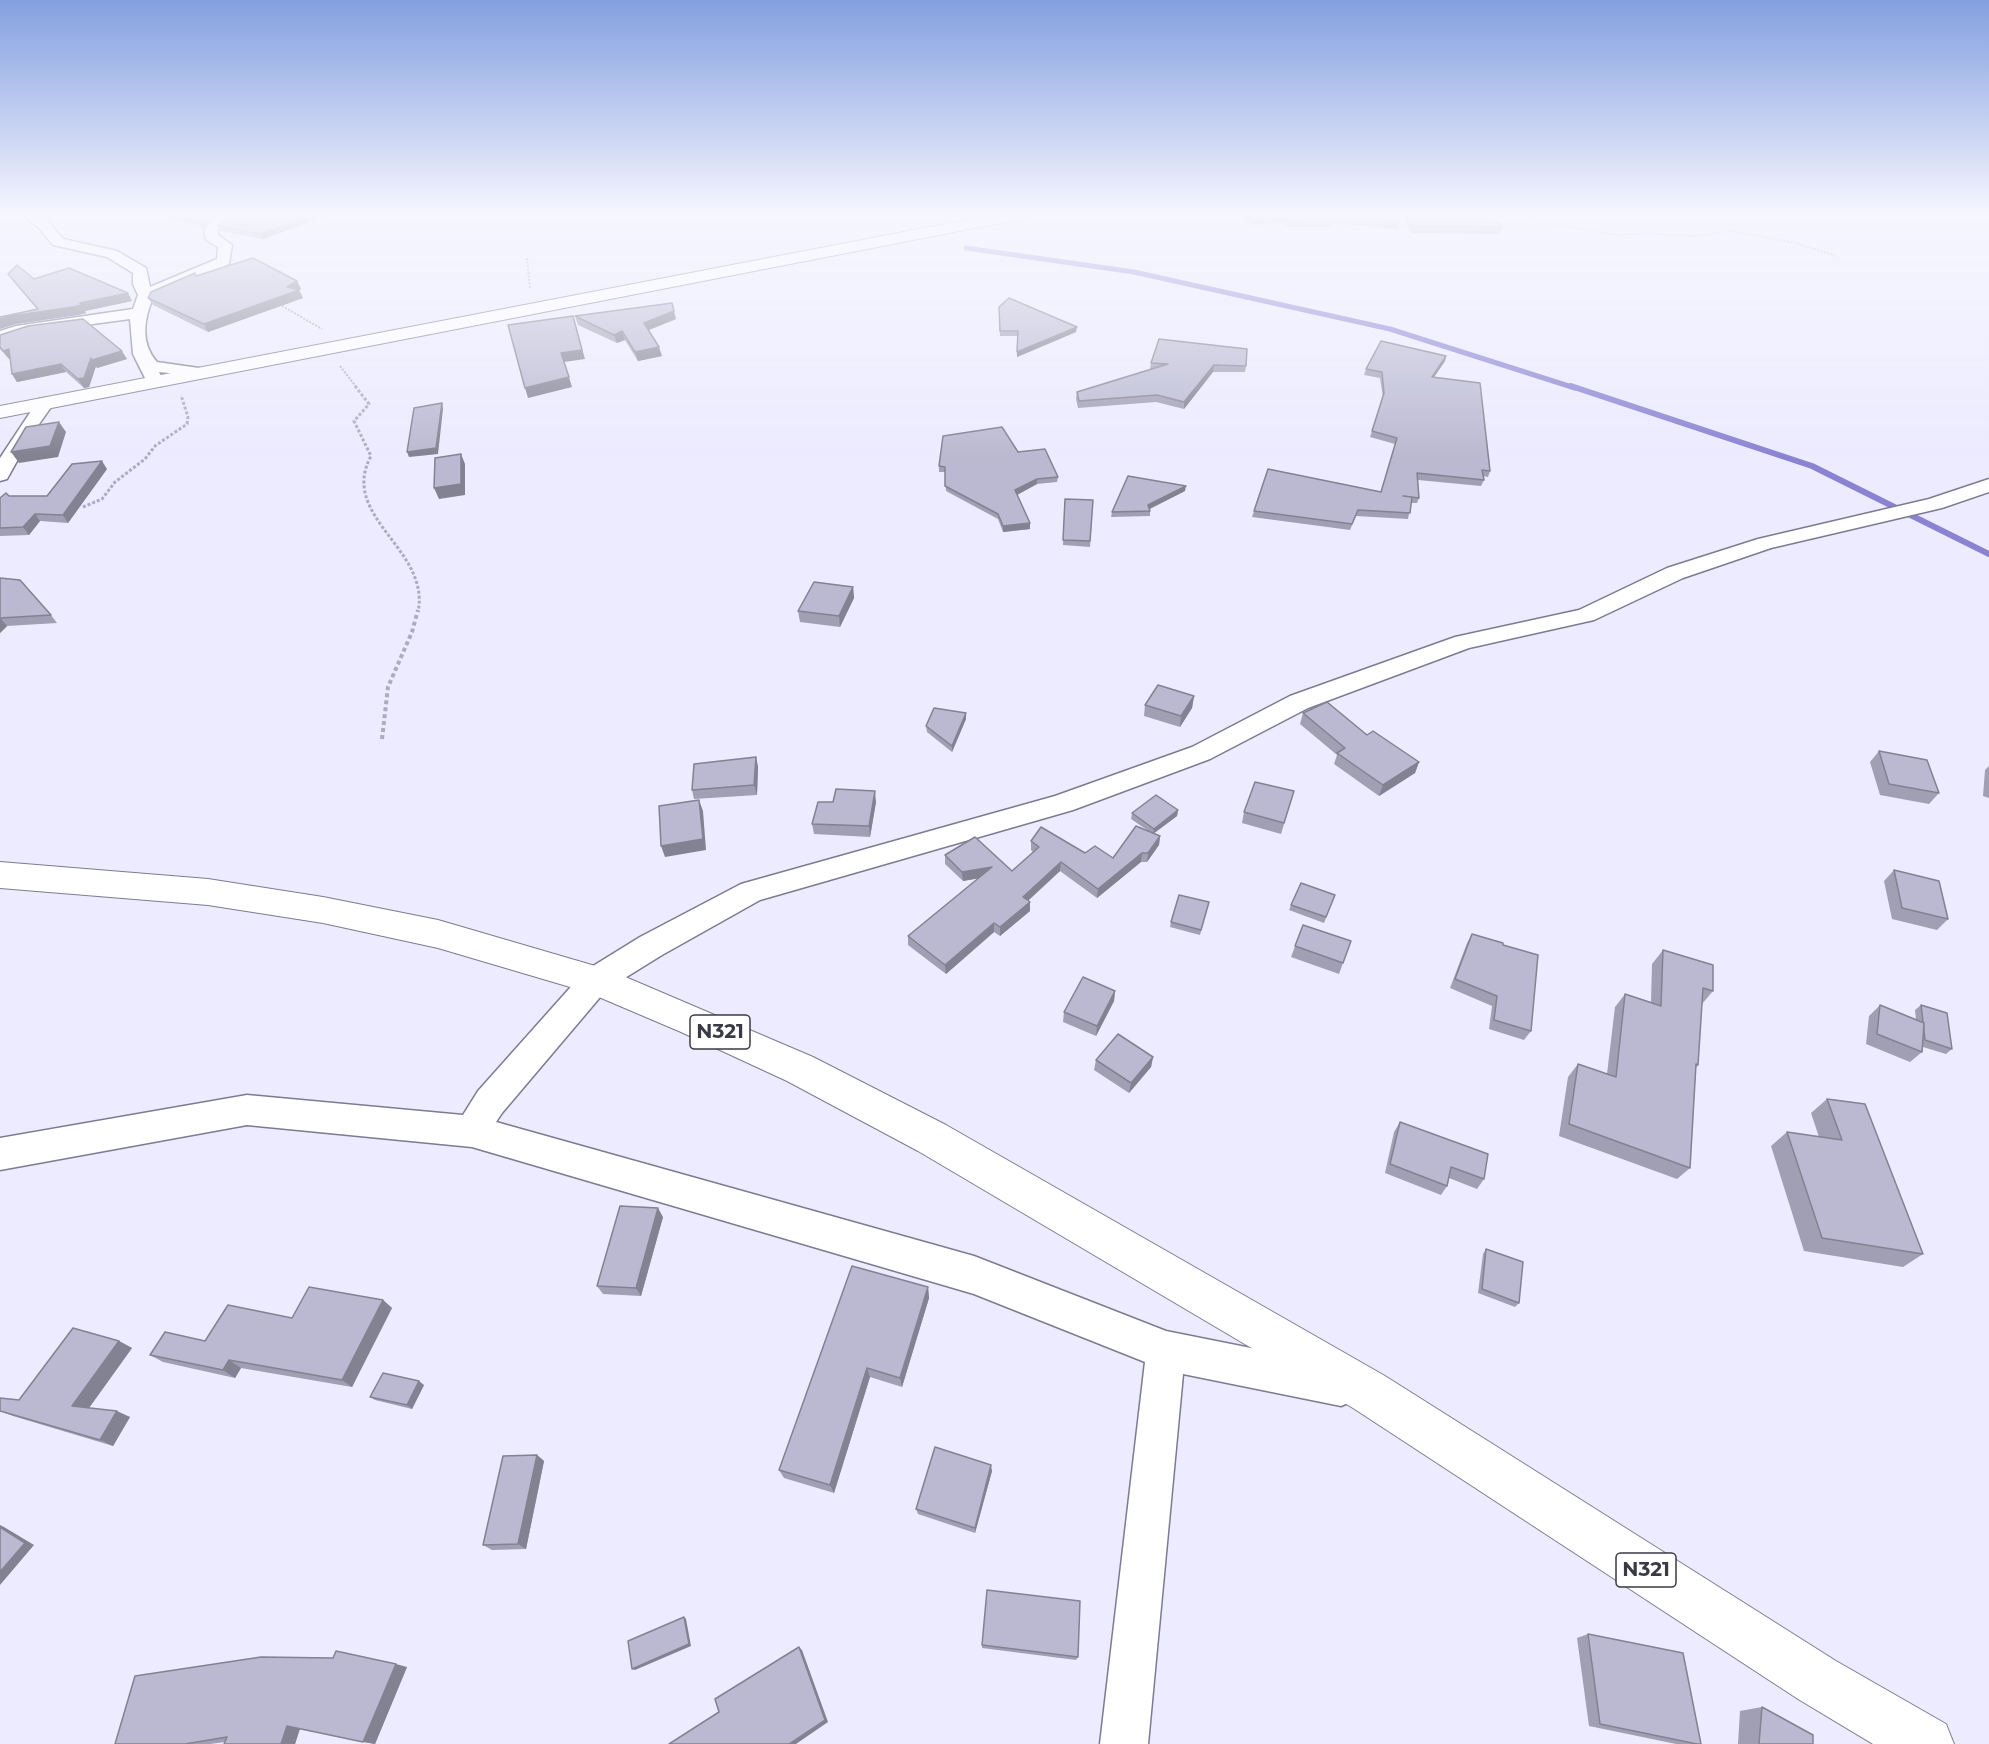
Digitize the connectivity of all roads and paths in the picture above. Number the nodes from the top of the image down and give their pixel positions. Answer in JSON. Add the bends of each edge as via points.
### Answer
{"nodes":[{"id":1,"x":532,"y":294,"type":"edge"},
{"id":2,"x":602,"y":294,"type":"edge"},
{"id":3,"x":146,"y":295,"type":"edge"},
{"id":4,"x":275,"y":298,"type":"edge"},
{"id":5,"x":536,"y":307,"type":"junction"},
{"id":6,"x":138,"y":313,"type":"junction"},
{"id":7,"x":0,"y":337,"type":"edge"},
{"id":8,"x":336,"y":346,"type":"junction"},
{"id":9,"x":141,"y":354,"type":"junction"},
{"id":10,"x":200,"y":373,"type":"junction"},
{"id":11,"x":164,"y":380,"type":"junction"},
{"id":12,"x":45,"y":403,"type":"junction"},
{"id":13,"x":0,"y":412,"type":"edge"},
{"id":14,"x":0,"y":475,"type":"edge"},
{"id":15,"x":1989,"y":485,"type":"edge"},
{"id":16,"x":83,"y":507,"type":"dead end"},
{"id":17,"x":382,"y":739,"type":"dead end"},
{"id":18,"x":0,"y":875,"type":"edge"},
{"id":19,"x":597,"y":980,"type":"junction"},
{"id":20,"x":472,"y":1131,"type":"junction"},
{"id":21,"x":0,"y":1154,"type":"edge"},
{"id":22,"x":1166,"y":1351,"type":"junction"},
{"id":23,"x":1369,"y":1392,"type":"junction"},
{"id":24,"x":1124,"y":1744,"type":"edge"},
{"id":25,"x":1926,"y":1744,"type":"edge"}],
"edges":[{"from":1,"to":5,"type":"path"},
{"from":2,"to":5,"type":"main road"},
{"from":3,"to":6,"type":"street"},
{"from":4,"to":8,"type":"path","via":[[324,330]]},
{"from":5,"to":8,"type":"main road"},
{"from":6,"to":7,"type":"street","via":[[13,331]]},
{"from":6,"to":9,"type":"street","via":[[135,328]]},
{"from":8,"to":10,"type":"main road"},
{"from":8,"to":17,"type":"path","via":[[339,365],[369,404],[354,422],[371,456],[362,466],[362,493],[417,579],[416,625],[390,678],[382,705]]},
{"from":9,"to":10,"type":"street","via":[[152,366]]},
{"from":9,"to":11,"type":"street"},
{"from":10,"to":11,"type":"main road"},
{"from":11,"to":12,"type":"main road"},
{"from":11,"to":16,"type":"path","via":[[184,402],[187,424],[155,446],[102,499]]},
{"from":12,"to":13,"type":"main road"},
{"from":12,"to":14,"type":"street"},
{"from":15,"to":19,"type":"street","via":[[1935,504],[1765,543],[1675,573],[1586,615],[1462,642],[1299,702],[1201,753],[1063,803],[751,892]]},
{"from":18,"to":19,"type":"main road","number":"N321","via":[[208,892],[323,910],[438,934]]},
{"from":19,"to":20,"type":"street","via":[[490,1102]]},
{"from":19,"to":23,"type":"main road","number":"N321","via":[[800,1069],[922,1133]]},
{"from":20,"to":21,"type":"street","number":"N321","via":[[247,1110]]},
{"from":20,"to":22,"type":"street","number":"N321","via":[[974,1275]]},
{"from":22,"to":23,"type":"street","number":"N321"},
{"from":22,"to":24,"type":"street"},
{"from":23,"to":25,"type":"main road","number":"N321","via":[[1807,1674]]}]}
